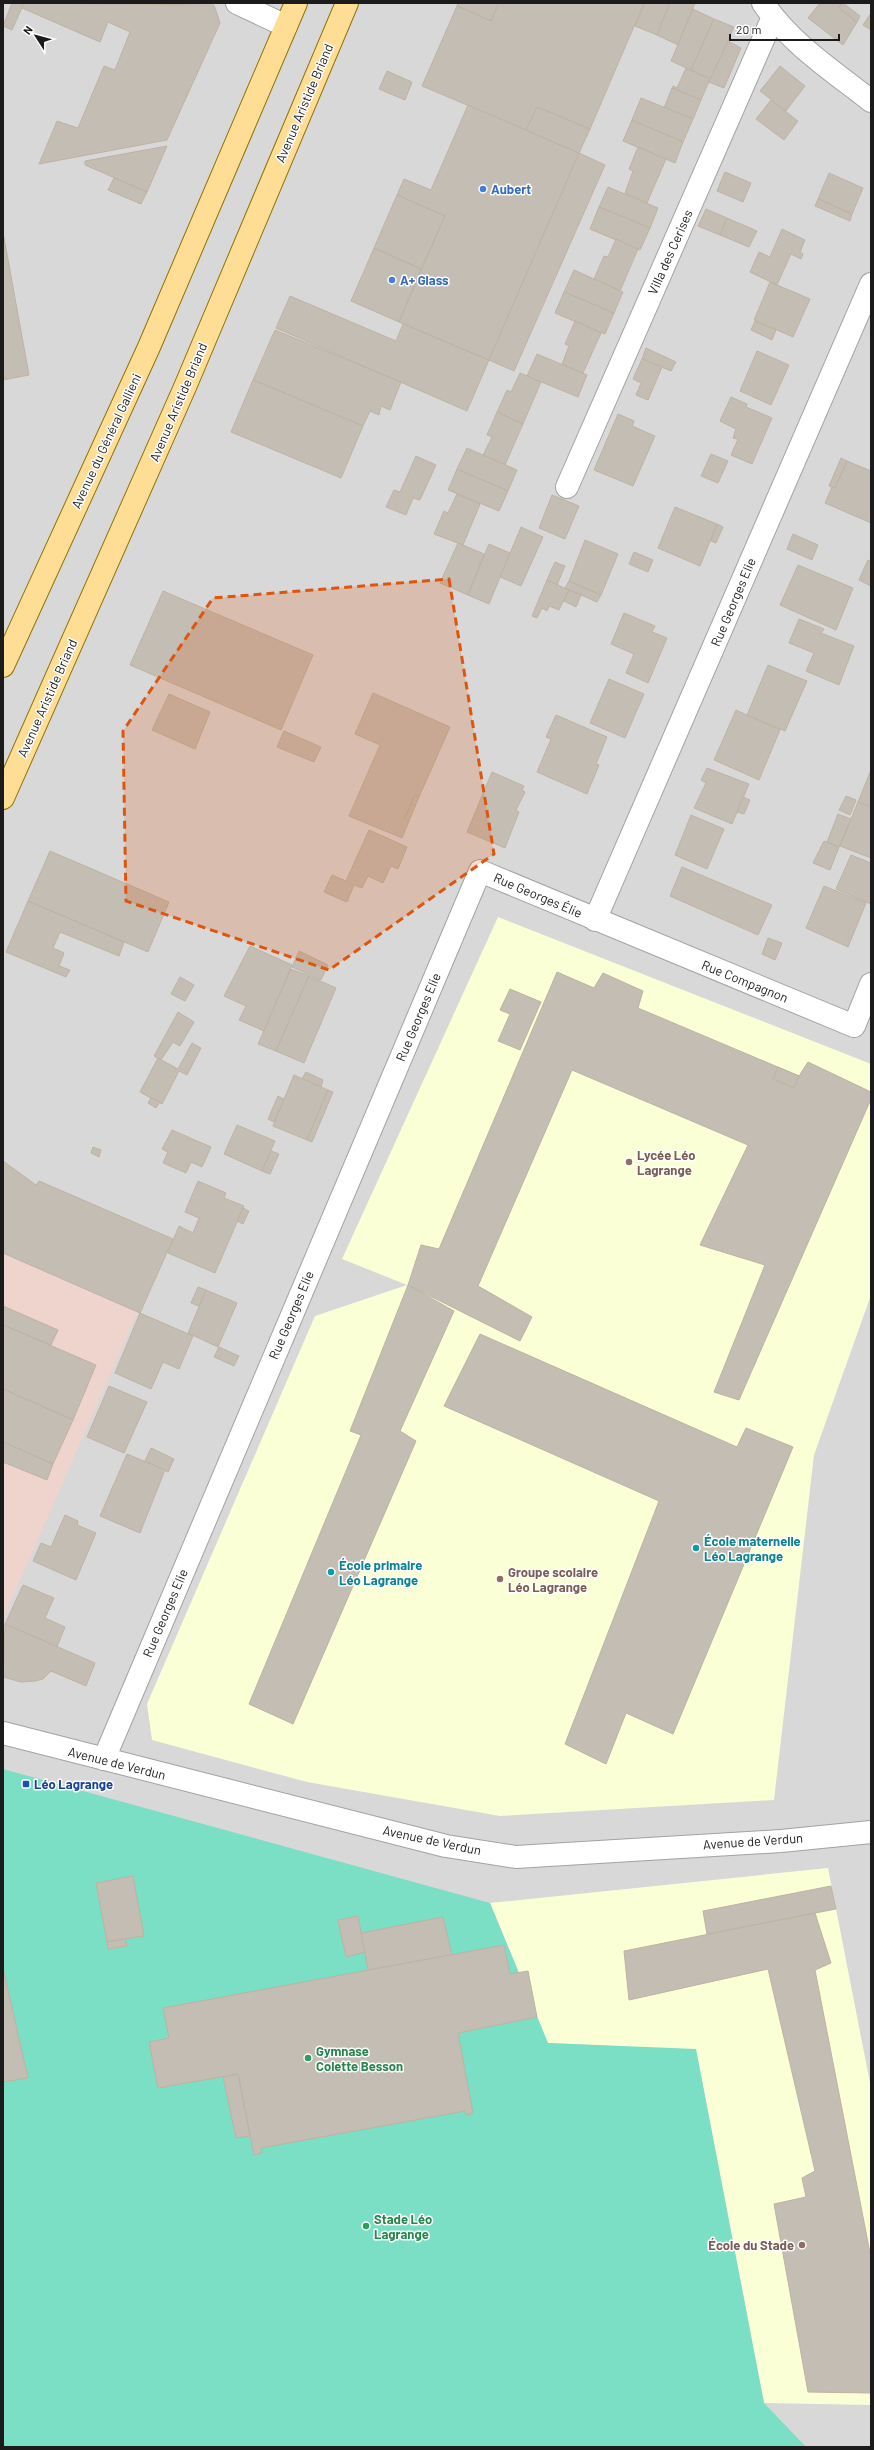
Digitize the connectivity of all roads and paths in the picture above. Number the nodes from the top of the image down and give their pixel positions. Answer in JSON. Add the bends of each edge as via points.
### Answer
{"nodes":[{"id":1,"x":237,"y":3,"type":"edge"},
{"id":2,"x":296,"y":3,"type":"edge"},
{"id":3,"x":347,"y":3,"type":"edge"},
{"id":4,"x":768,"y":10,"type":"edge"},
{"id":5,"x":286,"y":26,"type":"junction"},
{"id":6,"x":871,"y":102,"type":"edge"},
{"id":7,"x":871,"y":284,"type":"edge"},
{"id":8,"x":566,"y":487,"type":"dead end"},
{"id":9,"x":3,"y":666,"type":"edge"},
{"id":10,"x":3,"y":798,"type":"edge"},
{"id":11,"x":480,"y":871,"type":"joint"},
{"id":12,"x":595,"y":920,"type":"junction"},
{"id":13,"x":871,"y":984,"type":"edge"},
{"id":14,"x":3,"y":1733,"type":"edge"},
{"id":15,"x":104,"y":1759,"type":"junction"},
{"id":16,"x":871,"y":1832,"type":"edge"}],
"edges":[{"from":1,"to":5,"type":"street"},
{"from":2,"to":5,"type":"main road"},
{"from":3,"to":10,"type":"main road","name":"Avenue Aristide Briand","via":[[185,387]]},
{"from":4,"to":6,"type":"street","via":[[799,45]]},
{"from":4,"to":8,"type":"street","name":"Villa des Cerises"},
{"from":5,"to":9,"type":"main road","name":"Avenue du Général Gallieni","via":[[149,347]]},
{"from":7,"to":12,"type":"street","name":"Rue Georges Elie"},
{"from":11,"to":12,"type":"street","name":"Rue Georges Élie"},
{"from":11,"to":15,"type":"street","name":"Rue Georges Elie"},
{"from":12,"to":13,"type":"street","name":"Rue Compagnon","via":[[854,1026]]},
{"from":14,"to":15,"type":"street","name":"Avenue de Verdun"},
{"from":15,"to":16,"type":"street","name":"Avenue de Verdun","via":[[446,1846],[516,1857],[781,1841]]}]}
